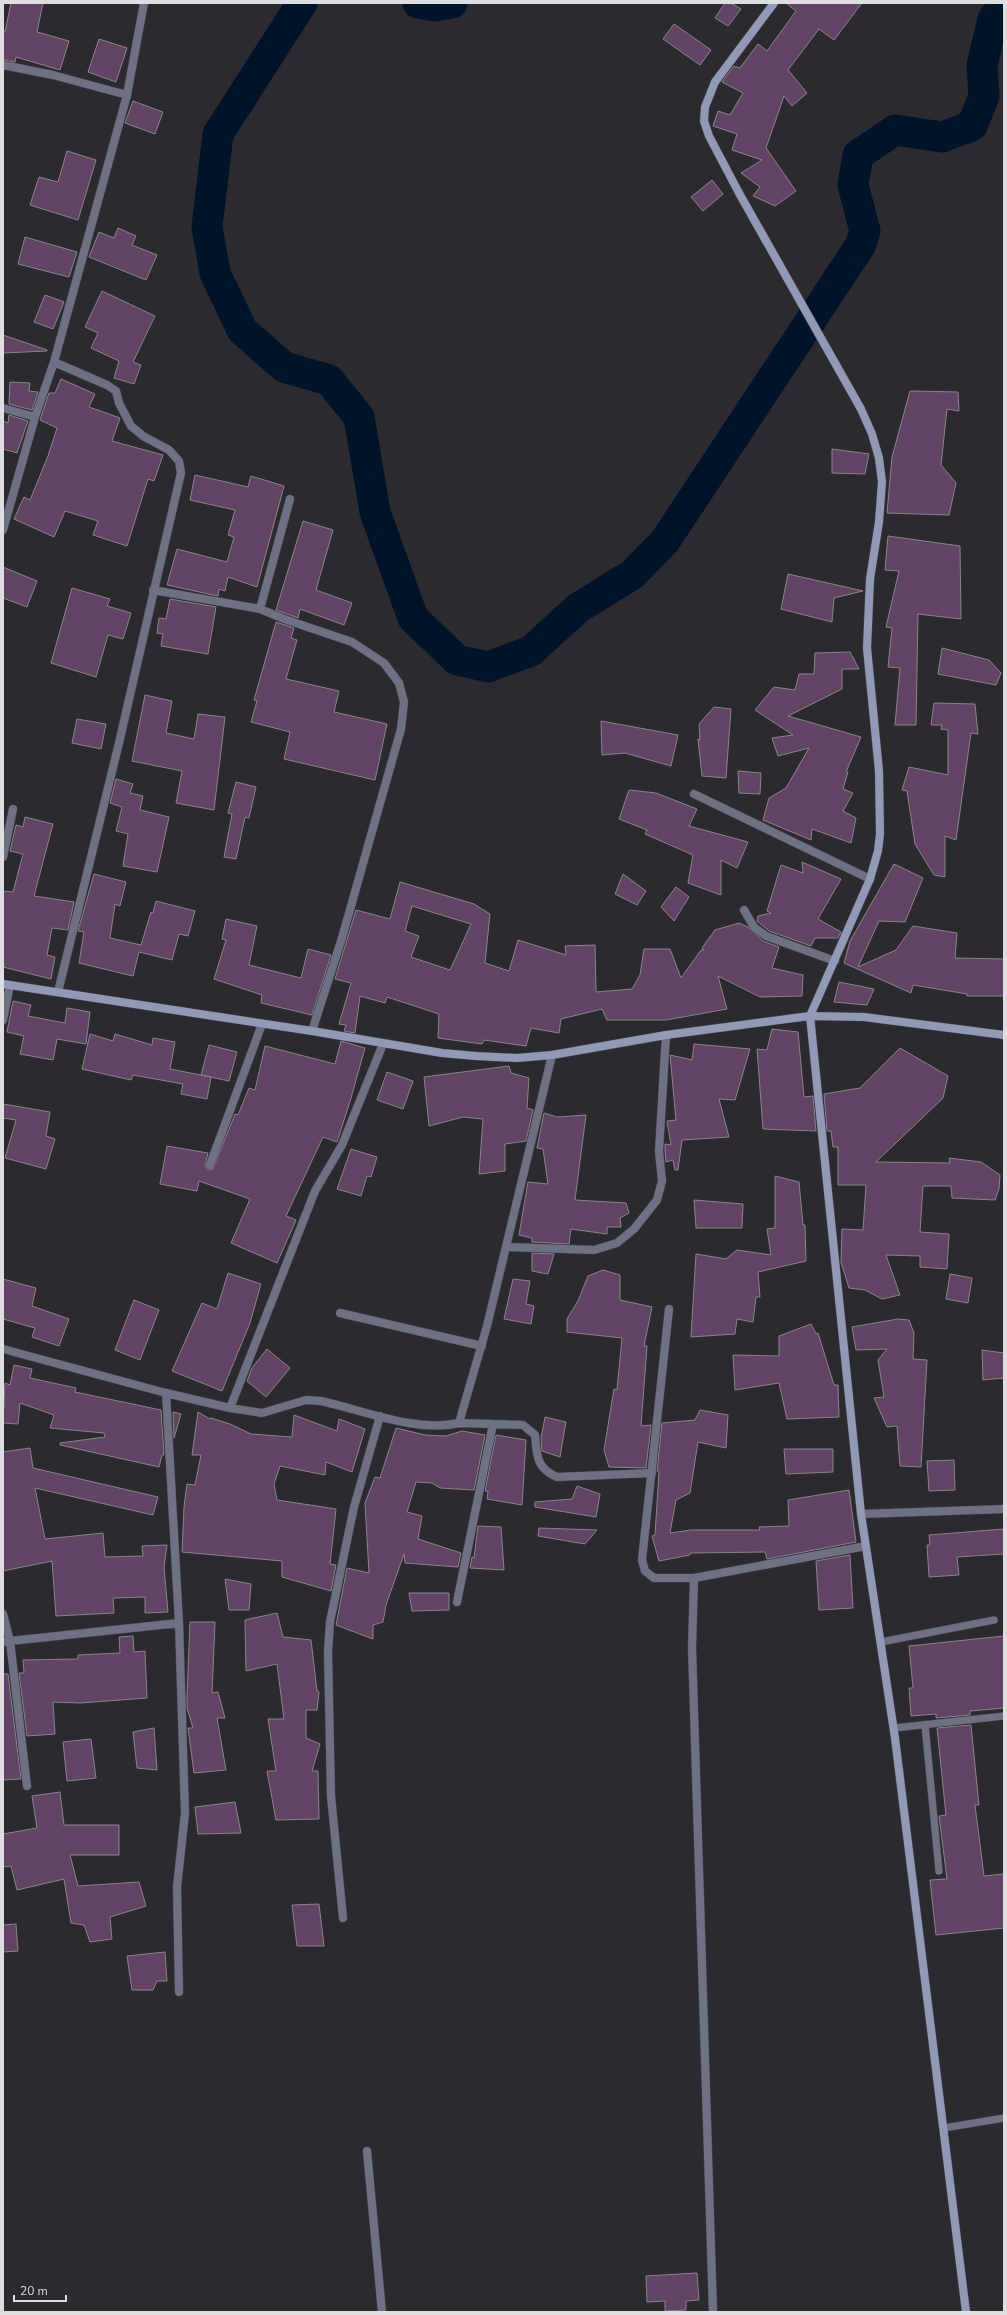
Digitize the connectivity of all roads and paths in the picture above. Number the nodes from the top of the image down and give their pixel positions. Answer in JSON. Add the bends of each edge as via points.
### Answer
{"nodes":[{"id":1,"x":144,"y":3,"type":"edge"},
{"id":2,"x":774,"y":3,"type":"edge"},
{"id":3,"x":3,"y":65,"type":"edge"},
{"id":4,"x":127,"y":96,"type":"junction"},
{"id":5,"x":54,"y":362,"type":"junction"},
{"id":6,"x":3,"y":408,"type":"edge"},
{"id":7,"x":35,"y":416,"type":"junction"},
{"id":8,"x":290,"y":499,"type":"dead end"},
{"id":9,"x":3,"y":530,"type":"edge"},
{"id":10,"x":153,"y":590,"type":"junction"},
{"id":11,"x":260,"y":609,"type":"junction"},
{"id":12,"x":694,"y":794,"type":"dead end"},
{"id":13,"x":13,"y":809,"type":"dead end"},
{"id":14,"x":3,"y":857,"type":"edge"},
{"id":15,"x":870,"y":879,"type":"junction"},
{"id":16,"x":744,"y":910,"type":"dead end"},
{"id":17,"x":835,"y":961,"type":"junction"},
{"id":18,"x":6,"y":984,"type":"edge"},
{"id":19,"x":58,"y":992,"type":"junction"},
{"id":20,"x":810,"y":1016,"type":"junction"},
{"id":21,"x":3,"y":1020,"type":"edge"},
{"id":22,"x":262,"y":1024,"type":"junction"},
{"id":23,"x":312,"y":1031,"type":"junction"},
{"id":24,"x":666,"y":1035,"type":"junction"},
{"id":25,"x":1004,"y":1035,"type":"edge"},
{"id":26,"x":383,"y":1044,"type":"junction"},
{"id":27,"x":552,"y":1055,"type":"junction"},
{"id":28,"x":210,"y":1165,"type":"dead end"},
{"id":29,"x":506,"y":1247,"type":"junction"},
{"id":30,"x":669,"y":1309,"type":"dead end"},
{"id":31,"x":340,"y":1312,"type":"dead end"},
{"id":32,"x":482,"y":1346,"type":"junction"},
{"id":33,"x":3,"y":1349,"type":"edge"},
{"id":34,"x":166,"y":1393,"type":"junction"},
{"id":35,"x":230,"y":1408,"type":"junction"},
{"id":36,"x":380,"y":1416,"type":"junction"},
{"id":37,"x":459,"y":1423,"type":"junction"},
{"id":38,"x":493,"y":1424,"type":"junction"},
{"id":39,"x":652,"y":1473,"type":"junction"},
{"id":40,"x":1004,"y":1509,"type":"edge"},
{"id":41,"x":861,"y":1514,"type":"junction"},
{"id":42,"x":866,"y":1546,"type":"junction"},
{"id":43,"x":694,"y":1578,"type":"junction"},
{"id":44,"x":457,"y":1602,"type":"dead end"},
{"id":45,"x":3,"y":1614,"type":"edge"},
{"id":46,"x":994,"y":1620,"type":"dead end"},
{"id":47,"x":179,"y":1623,"type":"junction"},
{"id":48,"x":6,"y":1641,"type":"edge"},
{"id":49,"x":881,"y":1642,"type":"junction"},
{"id":50,"x":1004,"y":1716,"type":"edge"},
{"id":51,"x":925,"y":1725,"type":"junction"},
{"id":52,"x":894,"y":1728,"type":"junction"},
{"id":53,"x":28,"y":1786,"type":"dead end"},
{"id":54,"x":939,"y":1871,"type":"dead end"},
{"id":55,"x":343,"y":1918,"type":"dead end"},
{"id":56,"x":179,"y":1992,"type":"dead end"},
{"id":57,"x":1004,"y":2118,"type":"edge"},
{"id":58,"x":944,"y":2128,"type":"junction"},
{"id":59,"x":367,"y":2151,"type":"dead end"},
{"id":60,"x":382,"y":2312,"type":"edge"},
{"id":61,"x":713,"y":2312,"type":"edge"},
{"id":62,"x":966,"y":2312,"type":"edge"}],
"edges":[{"from":1,"to":4,"type":"street"},
{"from":2,"to":15,"type":"street","via":[[715,82],[705,107],[704,121],[709,136],[861,409],[879,458],[882,482],[870,579],[867,648],[879,771],[880,809],[878,851]]},
{"from":3,"to":4,"type":"street","via":[[54,75]]},
{"from":4,"to":5,"type":"street"},
{"from":5,"to":7,"type":"street"},
{"from":5,"to":10,"type":"street","via":[[116,391],[131,426],[143,436],[169,450],[179,461],[181,473]]},
{"from":6,"to":7,"type":"street"},
{"from":7,"to":9,"type":"street"},
{"from":8,"to":11,"type":"street"},
{"from":10,"to":11,"type":"street"},
{"from":10,"to":19,"type":"street","via":[[119,743]]},
{"from":11,"to":23,"type":"street","via":[[352,642],[384,663],[399,683],[404,702],[401,729],[388,779],[340,946]]},
{"from":12,"to":15,"type":"street"},
{"from":13,"to":14,"type":"street"},
{"from":15,"to":17,"type":"street"},
{"from":16,"to":17,"type":"street","via":[[754,927],[766,936]]},
{"from":17,"to":20,"type":"street"},
{"from":18,"to":19,"type":"street"},
{"from":18,"to":21,"type":"street"},
{"from":19,"to":22,"type":"street"},
{"from":20,"to":24,"type":"street"},
{"from":20,"to":25,"type":"street","via":[[864,1017]]},
{"from":20,"to":41,"type":"street"},
{"from":22,"to":23,"type":"street"},
{"from":22,"to":28,"type":"street"},
{"from":23,"to":26,"type":"street"},
{"from":24,"to":27,"type":"street"},
{"from":24,"to":29,"type":"street","via":[[660,1150],[662,1181],[657,1200],[634,1229],[617,1243],[600,1248],[570,1250]]},
{"from":26,"to":27,"type":"street","via":[[476,1056],[517,1058]]},
{"from":26,"to":35,"type":"street","via":[[342,1145],[315,1191]]},
{"from":27,"to":29,"type":"street"},
{"from":29,"to":32,"type":"street"},
{"from":30,"to":39,"type":"street"},
{"from":31,"to":32,"type":"street"},
{"from":32,"to":37,"type":"street"},
{"from":33,"to":34,"type":"street"},
{"from":34,"to":35,"type":"street"},
{"from":34,"to":47,"type":"street"},
{"from":35,"to":36,"type":"street","via":[[262,1413],[306,1400],[321,1401]]},
{"from":36,"to":37,"type":"street","via":[[432,1425]]},
{"from":36,"to":55,"type":"street","via":[[354,1507],[330,1622],[328,1652],[331,1796]]},
{"from":37,"to":38,"type":"street"},
{"from":38,"to":39,"type":"street","via":[[523,1425],[530,1430],[535,1435],[539,1464],[546,1472],[557,1477]]},
{"from":38,"to":44,"type":"street"},
{"from":39,"to":43,"type":"street","via":[[642,1560],[645,1571],[654,1578]]},
{"from":40,"to":41,"type":"street"},
{"from":41,"to":42,"type":"street"},
{"from":42,"to":43,"type":"street"},
{"from":42,"to":49,"type":"street"},
{"from":43,"to":61,"type":"street","via":[[692,1648]]},
{"from":45,"to":48,"type":"street"},
{"from":46,"to":49,"type":"lane"},
{"from":47,"to":48,"type":"street"},
{"from":47,"to":56,"type":"street","via":[[185,1813],[177,1887]]},
{"from":48,"to":53,"type":"street"},
{"from":49,"to":52,"type":"street"},
{"from":50,"to":51,"type":"lane"},
{"from":51,"to":52,"type":"lane"},
{"from":51,"to":54,"type":"lane"},
{"from":52,"to":58,"type":"street"},
{"from":57,"to":58,"type":"lane"},
{"from":58,"to":62,"type":"street"},
{"from":59,"to":60,"type":"street"}]}
